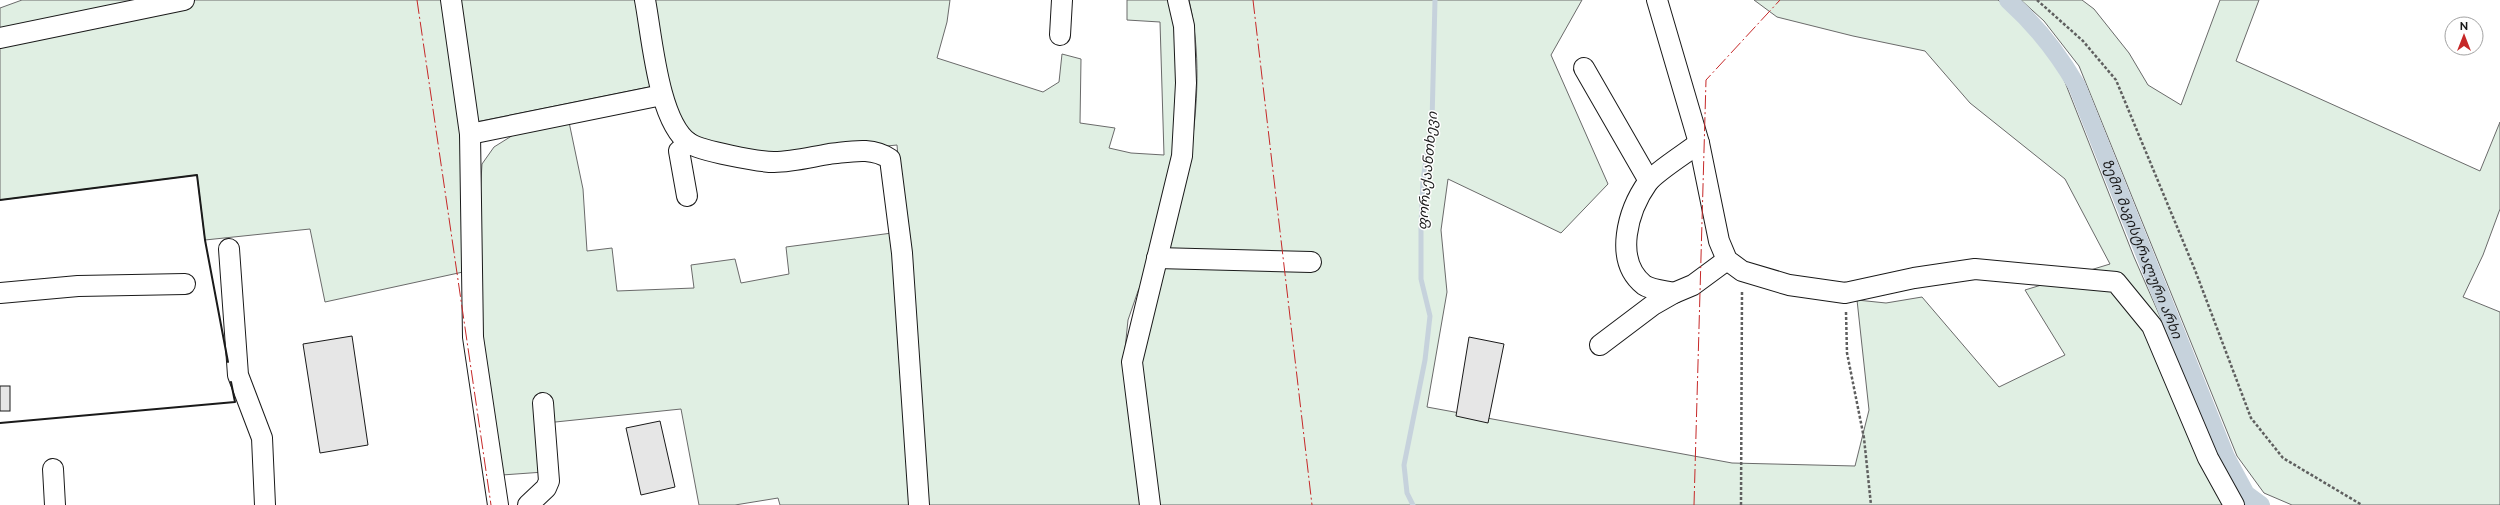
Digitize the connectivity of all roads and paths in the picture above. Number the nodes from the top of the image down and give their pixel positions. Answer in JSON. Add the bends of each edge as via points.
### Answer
{"nodes":[{"id":1,"x":184,"y":0,"type":"edge"},
{"id":2,"x":451,"y":0,"type":"edge"},
{"id":3,"x":646,"y":0,"type":"edge"},
{"id":4,"x":1062,"y":0,"type":"edge"},
{"id":5,"x":1178,"y":0,"type":"edge"},
{"id":6,"x":1657,"y":0,"type":"edge"},
{"id":7,"x":2036,"y":0,"type":"edge"},
{"id":8,"x":1060,"y":35,"type":"dead end"},
{"id":9,"x":0,"y":38,"type":"edge"},
{"id":10,"x":1584,"y":68,"type":"dead end"},
{"id":11,"x":662,"y":95,"type":"junction"},
{"id":12,"x":470,"y":134,"type":"junction"},
{"id":13,"x":689,"y":143,"type":"junction"},
{"id":14,"x":1699,"y":143,"type":"junction"},
{"id":15,"x":1649,"y":181,"type":"junction"},
{"id":16,"x":687,"y":196,"type":"dead end"},
{"id":17,"x":229,"y":249,"type":"dead end"},
{"id":18,"x":1157,"y":258,"type":"junction"},
{"id":19,"x":1311,"y":262,"type":"dead end"},
{"id":20,"x":1734,"y":266,"type":"junction"},
{"id":21,"x":185,"y":284,"type":"dead end"},
{"id":22,"x":0,"y":293,"type":"edge"},
{"id":23,"x":1674,"y":293,"type":"junction"},
{"id":24,"x":1845,"y":293,"type":"junction"},
{"id":25,"x":1600,"y":345,"type":"dead end"},
{"id":26,"x":543,"y":404,"type":"dead end"},
{"id":27,"x":53,"y":468,"type":"dead end"},
{"id":28,"x":55,"y":505,"type":"edge"},
{"id":29,"x":265,"y":505,"type":"edge"},
{"id":30,"x":498,"y":505,"type":"edge"},
{"id":31,"x":528,"y":505,"type":"edge"},
{"id":32,"x":919,"y":505,"type":"edge"},
{"id":33,"x":1150,"y":505,"type":"edge"},
{"id":34,"x":1742,"y":505,"type":"edge"},
{"id":35,"x":1871,"y":505,"type":"edge"},
{"id":36,"x":2234,"y":505,"type":"edge"},
{"id":37,"x":2362,"y":505,"type":"edge"}],
"edges":[{"from":1,"to":9,"type":"street"},
{"from":2,"to":12,"type":"street"},
{"from":3,"to":11,"type":"street"},
{"from":4,"to":8,"type":"street"},
{"from":5,"to":18,"type":"street","via":[[1184,26],[1186,83],[1182,156]]},
{"from":6,"to":14,"type":"street"},
{"from":7,"to":37,"type":"path","via":[[2083,41],[2116,80],[2195,270],[2250,418],[2283,458]]},
{"from":10,"to":15,"type":"street"},
{"from":11,"to":12,"type":"street"},
{"from":11,"to":13,"type":"street","via":[[676,127]]},
{"from":12,"to":30,"type":"street","via":[[473,337]]},
{"from":13,"to":16,"type":"street","via":[[679,150]]},
{"from":13,"to":32,"type":"street","via":[[725,154],[774,162],[861,150],[881,153],[890,159],[902,254]]},
{"from":14,"to":15,"type":"street"},
{"from":14,"to":20,"type":"street","via":[[1719,241]]},
{"from":15,"to":23,"type":"street","via":[[1634,208],[1626,235],[1628,265],[1645,286]]},
{"from":17,"to":29,"type":"street","via":[[238,375],[262,438]]},
{"from":18,"to":19,"type":"street"},
{"from":18,"to":33,"type":"street","via":[[1132,362]]},
{"from":20,"to":23,"type":"street"},
{"from":20,"to":24,"type":"street","via":[[1788,285]]},
{"from":20,"to":34,"type":"path"},
{"from":21,"to":22,"type":"street","via":[[78,286]]},
{"from":23,"to":25,"type":"street","via":[[1653,305]]},
{"from":24,"to":35,"type":"path","via":[[1847,354],[1864,438]]},
{"from":24,"to":36,"type":"street","via":[[1914,278],[1975,269],[2116,282],[2152,326],[2208,458]]},
{"from":26,"to":31,"type":"street","via":[[549,481],[546,488]]},
{"from":27,"to":28,"type":"street"}]}
